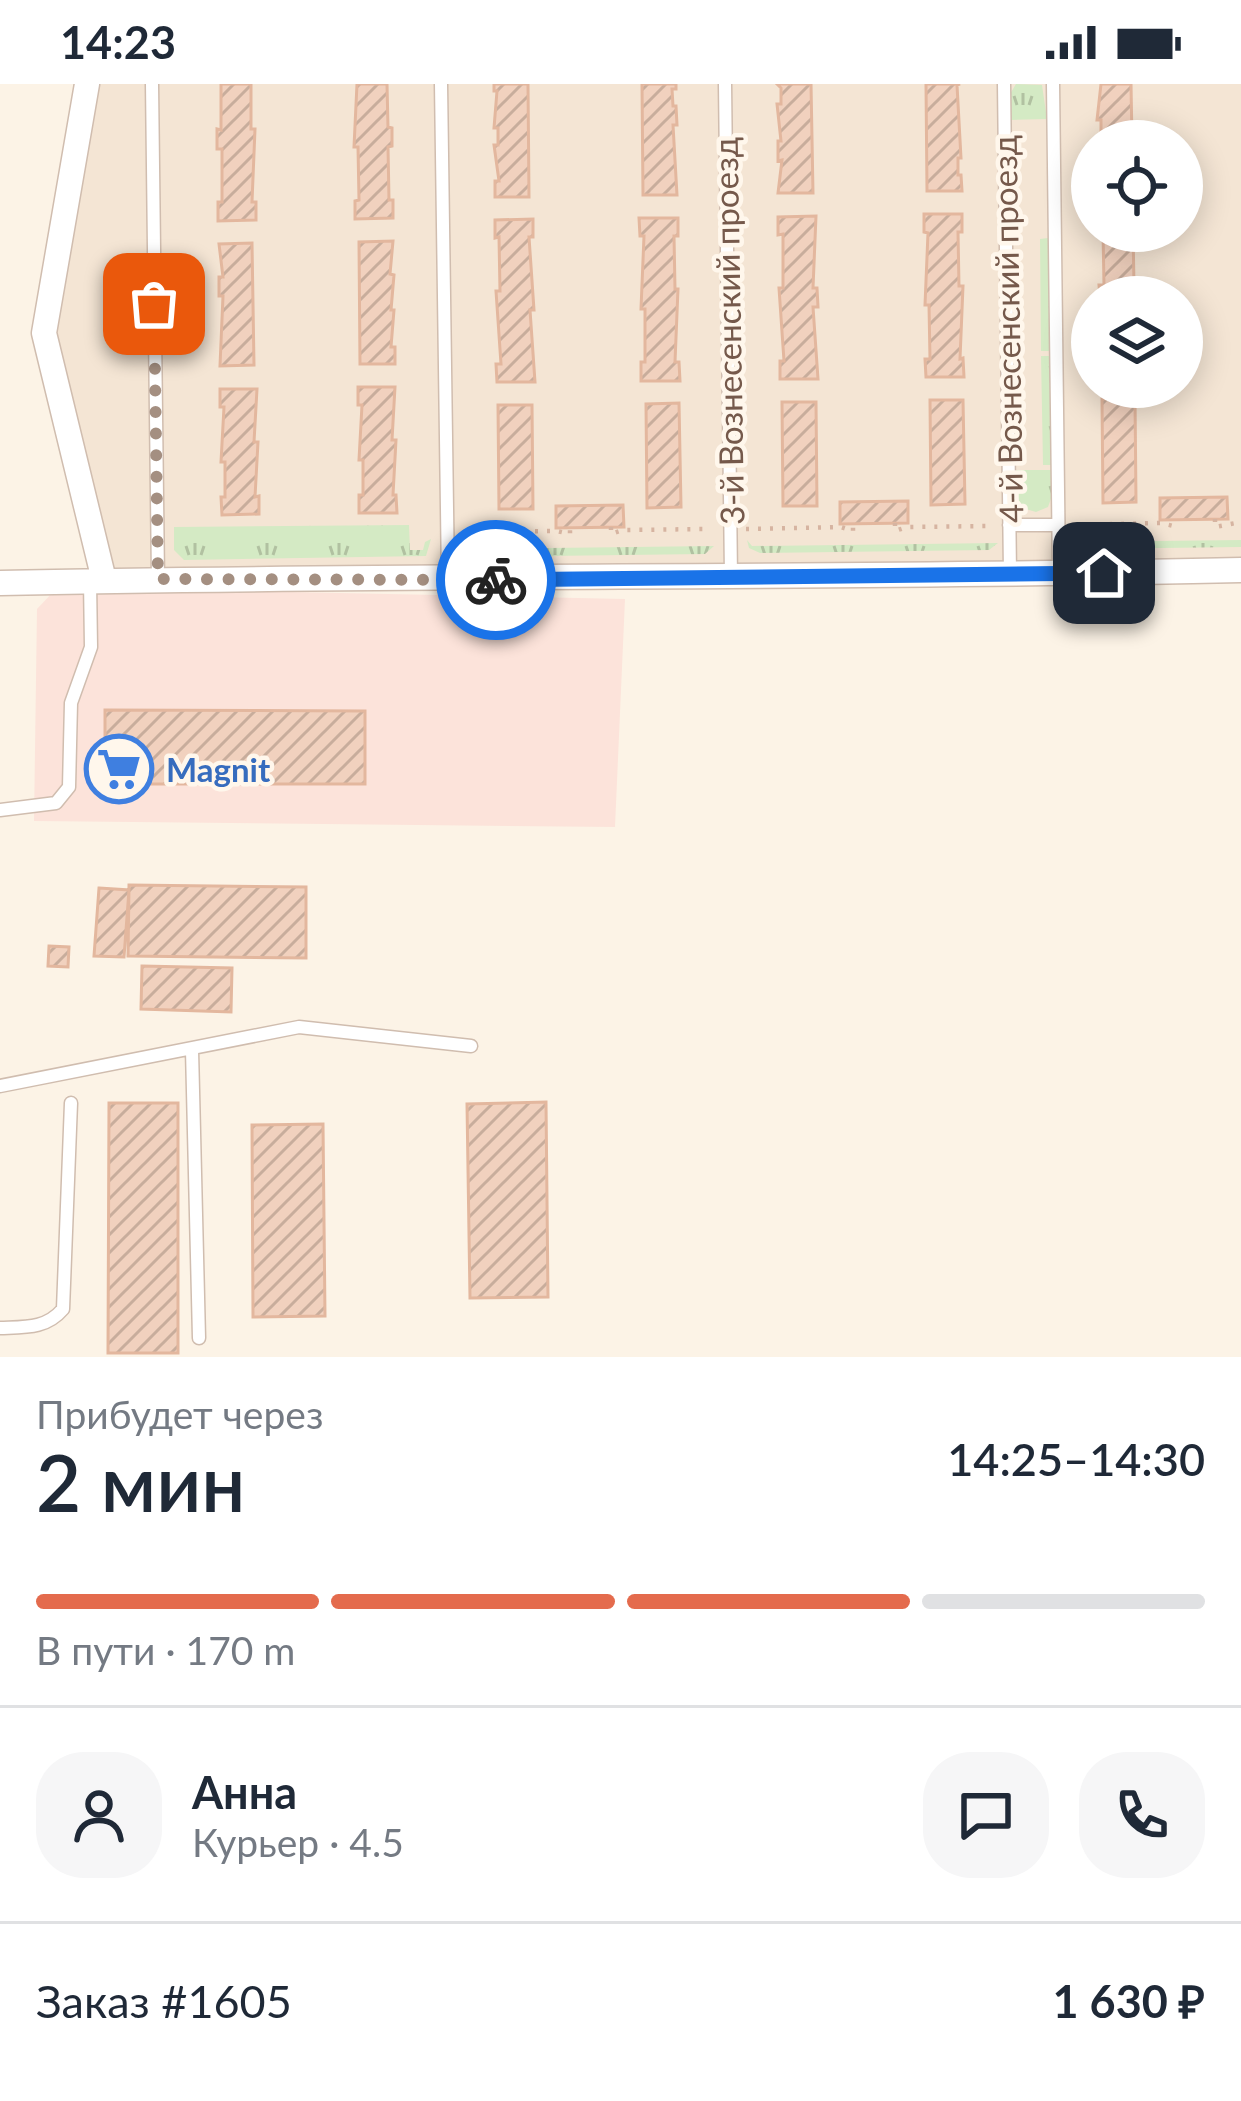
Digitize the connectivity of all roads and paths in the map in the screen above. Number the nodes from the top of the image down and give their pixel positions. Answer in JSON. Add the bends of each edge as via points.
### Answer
{"nodes":[{"id":1,"x":86,"y":84,"type":"edge"},
{"id":2,"x":152,"y":84,"type":"edge"},
{"id":3,"x":441,"y":84,"type":"edge"},
{"id":4,"x":725,"y":84,"type":"edge"},
{"id":5,"x":1004,"y":84,"type":"edge"},
{"id":6,"x":1053,"y":84,"type":"edge"},
{"id":7,"x":1215,"y":519,"type":"dead end"},
{"id":8,"x":1173,"y":520,"type":"dead end"},
{"id":9,"x":1241,"y":522,"type":"edge"},
{"id":10,"x":854,"y":524,"type":"dead end"},
{"id":11,"x":895,"y":524,"type":"dead end"},
{"id":12,"x":1009,"y":525,"type":"junction"},
{"id":13,"x":1058,"y":525,"type":"junction"},
{"id":14,"x":570,"y":527,"type":"dead end"},
{"id":15,"x":611,"y":527,"type":"dead end"},
{"id":16,"x":717,"y":529,"type":"dead end"},
{"id":17,"x":745,"y":529,"type":"dead end"},
{"id":18,"x":460,"y":532,"type":"dead end"},
{"id":19,"x":1241,"y":570,"type":"edge"},
{"id":20,"x":1059,"y":574,"type":"junction"},
{"id":21,"x":1010,"y":575,"type":"junction"},
{"id":22,"x":731,"y":578,"type":"junction"},
{"id":23,"x":158,"y":579,"type":"junction"},
{"id":24,"x":97,"y":580,"type":"junction"},
{"id":25,"x":448,"y":580,"type":"junction"},
{"id":26,"x":0,"y":583,"type":"edge"},
{"id":27,"x":0,"y":810,"type":"edge"},
{"id":28,"x":471,"y":1046,"type":"dead end"},
{"id":29,"x":192,"y":1050,"type":"junction"},
{"id":30,"x":0,"y":1087,"type":"edge"},
{"id":31,"x":71,"y":1103,"type":"dead end"},
{"id":32,"x":0,"y":1328,"type":"edge"},
{"id":33,"x":199,"y":1338,"type":"dead end"}],
"edges":[{"from":1,"to":24,"type":"street","via":[[44,333]]},
{"from":2,"to":23,"type":"lane"},
{"from":3,"to":25,"type":"lane"},
{"from":4,"to":22,"type":"lane","name":"3-й Вознесенский проезд"},
{"from":5,"to":12,"type":"lane","name":"4-й Вознесенский проезд"},
{"from":6,"to":13,"type":"lane","name":"4-й Вознесенский проезд"},
{"from":7,"to":9,"type":"path","via":[[1215,527]]},
{"from":8,"to":13,"type":"path"},
{"from":10,"to":17,"type":"path","via":[[853,531]]},
{"from":11,"to":12,"type":"path","via":[[895,531]]},
{"from":12,"to":13,"type":"lane"},
{"from":12,"to":21,"type":"lane","name":"4-й Вознесенский проезд"},
{"from":13,"to":20,"type":"lane","name":"4-й Вознесенский проезд"},
{"from":14,"to":18,"type":"path","via":[[570,534]]},
{"from":15,"to":16,"type":"path","via":[[611,534]]},
{"from":19,"to":20,"type":"street"},
{"from":20,"to":21,"type":"street"},
{"from":21,"to":22,"type":"street"},
{"from":22,"to":25,"type":"street"},
{"from":23,"to":24,"type":"street"},
{"from":23,"to":25,"type":"street"},
{"from":24,"to":26,"type":"street"},
{"from":24,"to":27,"type":"lane","via":[[91,647],[70,703],[70,787],[56,803]]},
{"from":28,"to":29,"type":"lane","via":[[299,1028]]},
{"from":29,"to":30,"type":"lane"},
{"from":29,"to":33,"type":"lane"},
{"from":31,"to":32,"type":"lane","via":[[63,1309],[38,1326]]}]}
